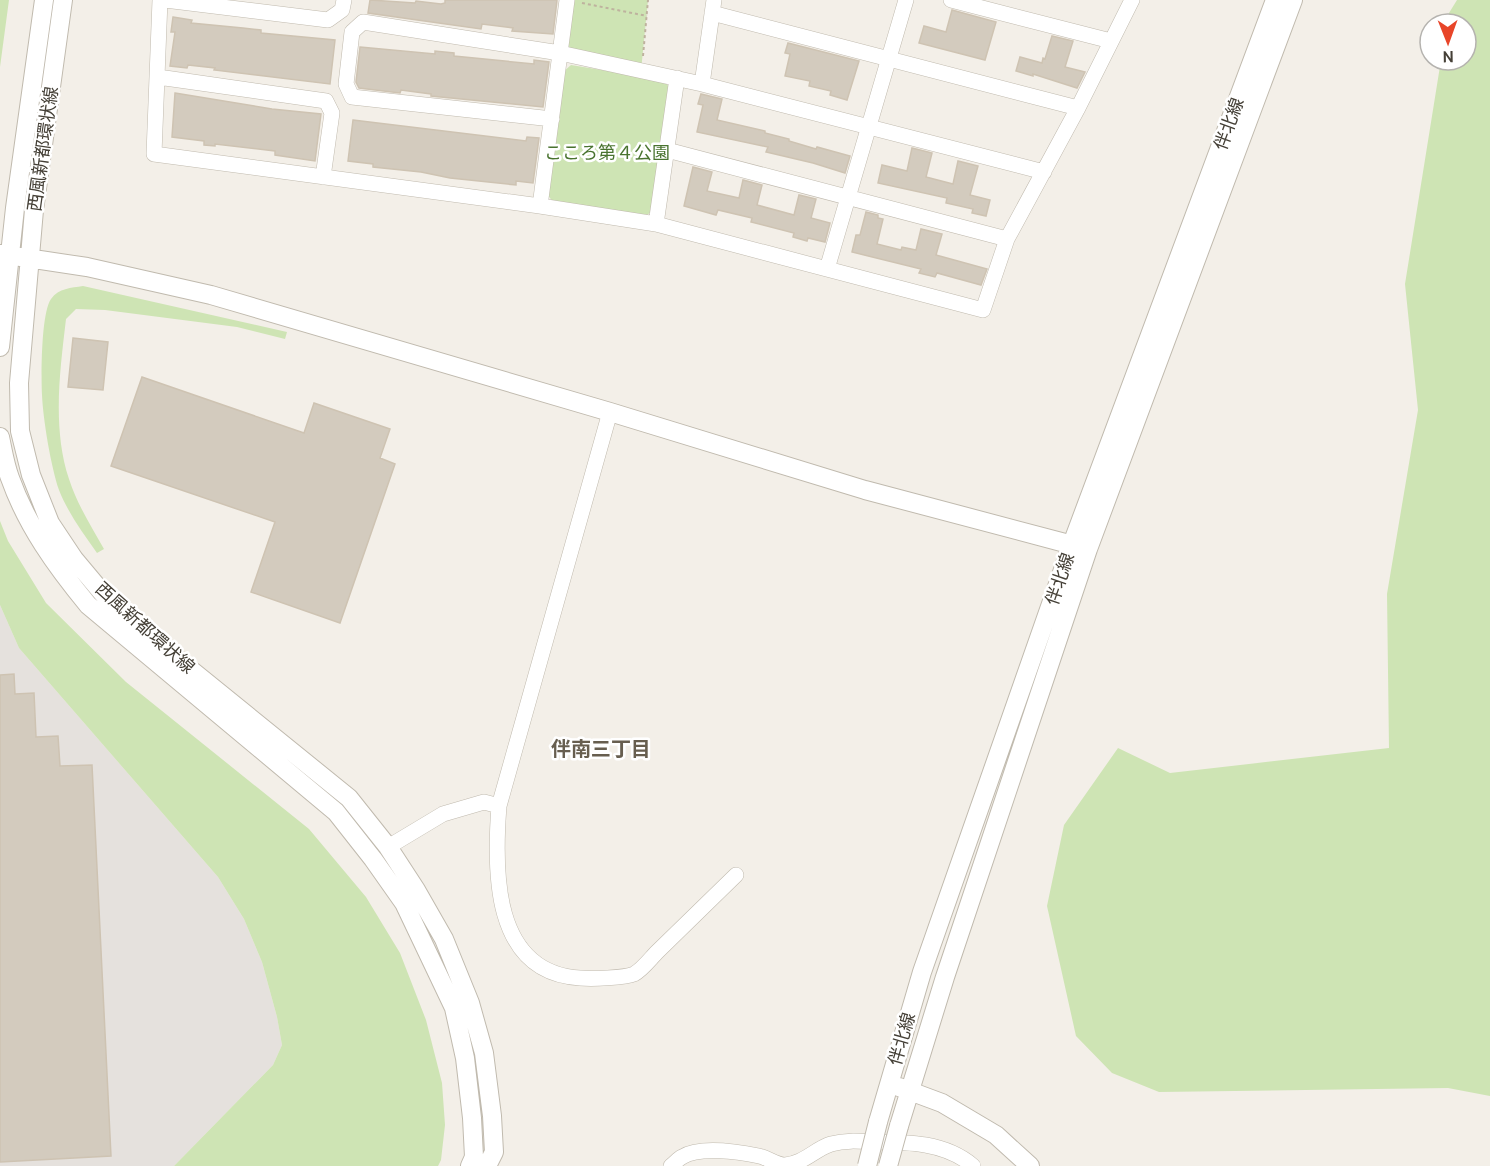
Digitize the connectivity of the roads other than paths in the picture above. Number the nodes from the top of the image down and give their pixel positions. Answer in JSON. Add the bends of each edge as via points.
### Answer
{"nodes":[{"id":1,"x":44,"y":0,"type":"edge"},
{"id":2,"x":63,"y":0,"type":"edge"},
{"id":3,"x":160,"y":0,"type":"edge"},
{"id":4,"x":165,"y":0,"type":"edge"},
{"id":5,"x":344,"y":0,"type":"edge"},
{"id":6,"x":567,"y":0,"type":"edge"},
{"id":7,"x":906,"y":0,"type":"edge"},
{"id":8,"x":951,"y":0,"type":"edge"},
{"id":9,"x":1132,"y":0,"type":"edge"},
{"id":10,"x":1275,"y":0,"type":"edge"},
{"id":11,"x":1293,"y":0,"type":"edge"},
{"id":12,"x":713,"y":7,"type":"edge"},
{"id":13,"x":1111,"y":41,"type":"junction"},
{"id":14,"x":560,"y":53,"type":"junction"},
{"id":15,"x":889,"y":59,"type":"junction"},
{"id":16,"x":158,"y":77,"type":"junction"},
{"id":17,"x":677,"y":78,"type":"junction"},
{"id":18,"x":702,"y":84,"type":"junction"},
{"id":19,"x":1078,"y":108,"type":"junction"},
{"id":20,"x":552,"y":119,"type":"junction"},
{"id":21,"x":869,"y":128,"type":"junction"},
{"id":22,"x":667,"y":150,"type":"junction"},
{"id":23,"x":1044,"y":172,"type":"junction"},
{"id":24,"x":324,"y":177,"type":"junction"},
{"id":25,"x":848,"y":196,"type":"junction"},
{"id":26,"x":540,"y":206,"type":"junction"},
{"id":27,"x":656,"y":224,"type":"junction"},
{"id":28,"x":1007,"y":239,"type":"junction"},
{"id":29,"x":5,"y":255,"type":"edge"},
{"id":30,"x":29,"y":258,"type":"junction"},
{"id":31,"x":827,"y":269,"type":"junction"},
{"id":32,"x":0,"y":347,"type":"edge"},
{"id":33,"x":610,"y":412,"type":"junction"},
{"id":34,"x":0,"y":437,"type":"edge"},
{"id":35,"x":1080,"y":547,"type":"junction"},
{"id":36,"x":499,"y":806,"type":"junction"},
{"id":37,"x":388,"y":847,"type":"junction"},
{"id":38,"x":736,"y":875,"type":"dead end"},
{"id":39,"x":889,"y":1083,"type":"junction"},
{"id":40,"x":909,"y":1091,"type":"junction"},
{"id":41,"x":470,"y":1166,"type":"edge"},
{"id":42,"x":487,"y":1166,"type":"edge"},
{"id":43,"x":671,"y":1166,"type":"edge"},
{"id":44,"x":867,"y":1166,"type":"edge"},
{"id":45,"x":888,"y":1166,"type":"edge"},
{"id":46,"x":974,"y":1166,"type":"edge"},
{"id":47,"x":1030,"y":1166,"type":"edge"}],
"edges":[{"from":1,"to":29,"type":"street","name":"西風新都環状線"},
{"from":2,"to":30,"type":"street","name":"西風新都環状線"},
{"from":3,"to":16,"type":"street"},
{"from":4,"to":5,"type":"street","via":[[328,20],[342,10]]},
{"from":6,"to":14,"type":"street"},
{"from":7,"to":15,"type":"street"},
{"from":8,"to":13,"type":"street"},
{"from":9,"to":13,"type":"street"},
{"from":10,"to":35,"type":"street","name":"伴北線"},
{"from":11,"to":35,"type":"street","name":"伴北線"},
{"from":12,"to":15,"type":"street"},
{"from":12,"to":18,"type":"street"},
{"from":13,"to":19,"type":"street"},
{"from":14,"to":17,"type":"street"},
{"from":14,"to":20,"type":"street"},
{"from":14,"to":20,"type":"street","via":[[363,22],[352,32],[346,84],[352,97]]},
{"from":15,"to":19,"type":"street"},
{"from":15,"to":21,"type":"street"},
{"from":16,"to":24,"type":"street","via":[[326,101],[332,113]]},
{"from":16,"to":24,"type":"street","via":[[154,154]]},
{"from":17,"to":18,"type":"street"},
{"from":17,"to":22,"type":"street"},
{"from":18,"to":21,"type":"street"},
{"from":19,"to":23,"type":"street"},
{"from":20,"to":26,"type":"street"},
{"from":21,"to":23,"type":"street"},
{"from":21,"to":25,"type":"street"},
{"from":22,"to":25,"type":"street"},
{"from":22,"to":27,"type":"street"},
{"from":23,"to":28,"type":"street"},
{"from":24,"to":26,"type":"street"},
{"from":25,"to":28,"type":"street"},
{"from":25,"to":31,"type":"street"},
{"from":26,"to":27,"type":"street"},
{"from":27,"to":31,"type":"street"},
{"from":28,"to":31,"type":"street","via":[[983,310]]},
{"from":29,"to":30,"type":"street"},
{"from":29,"to":32,"type":"street","name":"西風新都環状線"},
{"from":30,"to":33,"type":"street","via":[[211,295]]},
{"from":30,"to":37,"type":"street","name":"西風新都環状線","via":[[19,383],[20,431],[31,475],[50,523],[105,596],[349,798]]},
{"from":33,"to":35,"type":"street","via":[[865,490]]},
{"from":33,"to":36,"type":"street"},
{"from":34,"to":41,"type":"street","name":"西風新都環状線","via":[[10,477],[29,522],[57,567],[88,605],[336,812],[404,903],[454,1008],[472,1118],[474,1157]]},
{"from":35,"to":39,"type":"street","name":"伴北線","via":[[922,972]]},
{"from":35,"to":40,"type":"street","name":"伴北線"},
{"from":36,"to":37,"type":"street","via":[[484,802],[443,814]]},
{"from":36,"to":38,"type":"street","via":[[498,892],[510,930],[526,955],[566,977],[592,979],[635,974]]},
{"from":37,"to":42,"type":"street","name":"西風新都環状線","via":[[444,939],[471,1003],[484,1053],[492,1116],[494,1152]]},
{"from":39,"to":40,"type":"street"},
{"from":39,"to":44,"type":"street","name":"伴北線","bridge":true},
{"from":40,"to":45,"type":"street","name":"伴北線","bridge":true},
{"from":40,"to":47,"type":"street","via":[[942,1103],[996,1135]]},
{"from":43,"to":46,"type":"street","via":[[683,1156],[723,1151],[784,1165],[843,1141],[918,1143],[944,1149]]}]}
